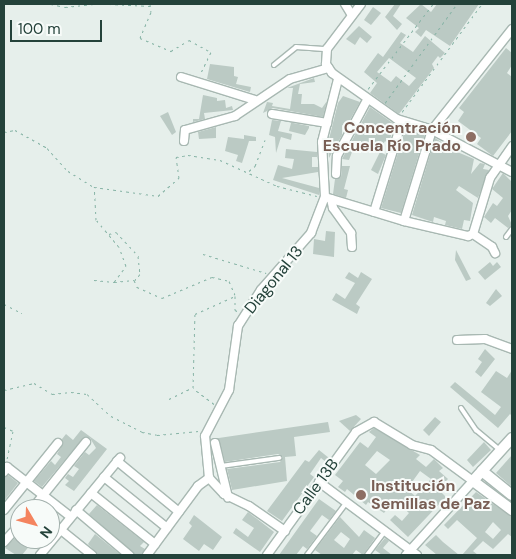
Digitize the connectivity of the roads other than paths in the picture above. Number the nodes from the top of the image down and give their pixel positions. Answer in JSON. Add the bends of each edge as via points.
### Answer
{"nodes":[{"id":1,"x":345,"y":4,"type":"edge"},
{"id":2,"x":361,"y":4,"type":"edge"},
{"id":3,"x":352,"y":15,"type":"junction"},
{"id":4,"x":512,"y":29,"type":"edge"},
{"id":5,"x":328,"y":49,"type":"junction"},
{"id":6,"x":274,"y":65,"type":"dead end"},
{"id":7,"x":328,"y":68,"type":"junction"},
{"id":8,"x":181,"y":77,"type":"dead end"},
{"id":9,"x":338,"y":79,"type":"junction"},
{"id":10,"x":364,"y":99,"type":"junction"},
{"id":11,"x":255,"y":100,"type":"junction"},
{"id":12,"x":272,"y":114,"type":"dead end"},
{"id":13,"x":399,"y":120,"type":"junction"},
{"id":14,"x":327,"y":123,"type":"junction"},
{"id":15,"x":432,"y":130,"type":"junction"},
{"id":16,"x":184,"y":141,"type":"dead end"},
{"id":17,"x":512,"y":146,"type":"edge"},
{"id":18,"x":499,"y":163,"type":"junction"},
{"id":19,"x":512,"y":172,"type":"edge"},
{"id":20,"x":336,"y":174,"type":"dead end"},
{"id":21,"x":328,"y":198,"type":"junction"},
{"id":22,"x":374,"y":212,"type":"junction"},
{"id":23,"x":404,"y":221,"type":"junction"},
{"id":24,"x":512,"y":229,"type":"edge"},
{"id":25,"x":473,"y":234,"type":"junction"},
{"id":26,"x":506,"y":237,"type":"dead end"},
{"id":27,"x":352,"y":247,"type":"dead end"},
{"id":28,"x":495,"y":253,"type":"dead end"},
{"id":29,"x":457,"y":340,"type":"dead end"},
{"id":30,"x":512,"y":349,"type":"edge"},
{"id":31,"x":461,"y":408,"type":"dead end"},
{"id":32,"x":512,"y":438,"type":"edge"},
{"id":33,"x":86,"y":442,"type":"dead end"},
{"id":34,"x":58,"y":443,"type":"dead end"},
{"id":35,"x":215,"y":443,"type":"dead end"},
{"id":36,"x":501,"y":450,"type":"junction"},
{"id":37,"x":279,"y":458,"type":"dead end"},
{"id":38,"x":218,"y":467,"type":"junction"},
{"id":39,"x":5,"y":469,"type":"edge"},
{"id":40,"x":482,"y":472,"type":"junction"},
{"id":41,"x":104,"y":477,"type":"junction"},
{"id":42,"x":209,"y":478,"type":"junction"},
{"id":43,"x":27,"y":481,"type":"junction"},
{"id":44,"x":473,"y":481,"type":"junction"},
{"id":45,"x":319,"y":482,"type":"junction"},
{"id":46,"x":91,"y":493,"type":"junction"},
{"id":47,"x":45,"y":494,"type":"junction"},
{"id":48,"x":512,"y":495,"type":"edge"},
{"id":49,"x":228,"y":496,"type":"junction"},
{"id":50,"x":41,"y":499,"type":"edge"},
{"id":51,"x":346,"y":502,"type":"junction"},
{"id":52,"x":4,"y":510,"type":"edge"},
{"id":53,"x":512,"y":510,"type":"edge"},
{"id":54,"x":179,"y":512,"type":"junction"},
{"id":55,"x":74,"y":513,"type":"junction"},
{"id":56,"x":167,"y":528,"type":"junction"},
{"id":57,"x":60,"y":530,"type":"joint"},
{"id":58,"x":285,"y":531,"type":"junction"},
{"id":59,"x":385,"y":531,"type":"junction"},
{"id":60,"x":155,"y":544,"type":"junction"},
{"id":61,"x":43,"y":552,"type":"edge"},
{"id":62,"x":408,"y":552,"type":"edge"},
{"id":63,"x":53,"y":555,"type":"edge"},
{"id":64,"x":92,"y":555,"type":"edge"},
{"id":65,"x":129,"y":555,"type":"edge"},
{"id":66,"x":147,"y":555,"type":"edge"},
{"id":67,"x":267,"y":555,"type":"edge"},
{"id":68,"x":307,"y":555,"type":"edge"},
{"id":69,"x":367,"y":555,"type":"edge"},
{"id":70,"x":417,"y":555,"type":"edge"}],
"edges":[{"from":1,"to":3,"type":"street"},
{"from":2,"to":3,"type":"street"},
{"from":3,"to":5,"type":"street"},
{"from":4,"to":15,"type":"street"},
{"from":5,"to":6,"type":"lane","via":[[296,47],[282,55]]},
{"from":5,"to":7,"type":"street"},
{"from":7,"to":9,"type":"street"},
{"from":7,"to":11,"type":"street","via":[[290,79]]},
{"from":8,"to":11,"type":"street"},
{"from":9,"to":10,"type":"street"},
{"from":9,"to":14,"type":"street"},
{"from":10,"to":13,"type":"street"},
{"from":10,"to":20,"type":"street","via":[[337,156]]},
{"from":11,"to":16,"type":"street","via":[[235,116],[185,130]]},
{"from":12,"to":14,"type":"street"},
{"from":13,"to":15,"type":"street"},
{"from":13,"to":22,"type":"street"},
{"from":14,"to":21,"type":"street","via":[[321,149]]},
{"from":15,"to":18,"type":"street"},
{"from":15,"to":23,"type":"street"},
{"from":17,"to":18,"type":"street"},
{"from":18,"to":19,"type":"street"},
{"from":18,"to":25,"type":"street","via":[[483,196]]},
{"from":21,"to":22,"type":"street"},
{"from":21,"to":27,"type":"street","via":[[351,233]]},
{"from":21,"to":42,"type":"street","name":"Diagonal 13","via":[[311,233],[273,276],[244,315],[235,334],[231,378],[220,409],[206,431]]},
{"from":22,"to":23,"type":"street"},
{"from":23,"to":25,"type":"street","via":[[468,236]]},
{"from":24,"to":26,"type":"lane"},
{"from":25,"to":28,"type":"street","via":[[492,247]]},
{"from":29,"to":30,"type":"street","via":[[485,339]]},
{"from":31,"to":36,"type":"lane","via":[[476,430]]},
{"from":32,"to":36,"type":"street"},
{"from":33,"to":47,"type":"street"},
{"from":34,"to":43,"type":"street"},
{"from":35,"to":38,"type":"street"},
{"from":36,"to":40,"type":"street"},
{"from":37,"to":38,"type":"lane"},
{"from":38,"to":49,"type":"street"},
{"from":39,"to":43,"type":"street"},
{"from":40,"to":44,"type":"street"},
{"from":40,"to":48,"type":"street"},
{"from":41,"to":46,"type":"street"},
{"from":41,"to":54,"type":"street","via":[[118,460]]},
{"from":41,"to":56,"type":"street"},
{"from":42,"to":49,"type":"street"},
{"from":42,"to":54,"type":"street","via":[[202,481]]},
{"from":43,"to":47,"type":"street"},
{"from":43,"to":52,"type":"street"},
{"from":44,"to":45,"type":"street","name":"Calle 13B","via":[[431,450],[412,445],[380,424],[368,423],[356,432]]},
{"from":44,"to":53,"type":"street"},
{"from":44,"to":62,"type":"street"},
{"from":45,"to":51,"type":"street"},
{"from":45,"to":58,"type":"street","name":"Calle 13B"},
{"from":46,"to":55,"type":"street"},
{"from":46,"to":60,"type":"street"},
{"from":47,"to":50,"type":"street"},
{"from":47,"to":55,"type":"street"},
{"from":49,"to":58,"type":"street","via":[[250,506]]},
{"from":51,"to":59,"type":"street"},
{"from":51,"to":68,"type":"lane"},
{"from":54,"to":56,"type":"street"},
{"from":55,"to":57,"type":"street"},
{"from":55,"to":65,"type":"street"},
{"from":56,"to":60,"type":"street"},
{"from":57,"to":64,"type":"street"},
{"from":58,"to":67,"type":"street","name":"Calle 13B"},
{"from":59,"to":62,"type":"street"},
{"from":59,"to":69,"type":"lane"},
{"from":60,"to":66,"type":"street"},
{"from":61,"to":63,"type":"street"},
{"from":62,"to":70,"type":"street"}]}
